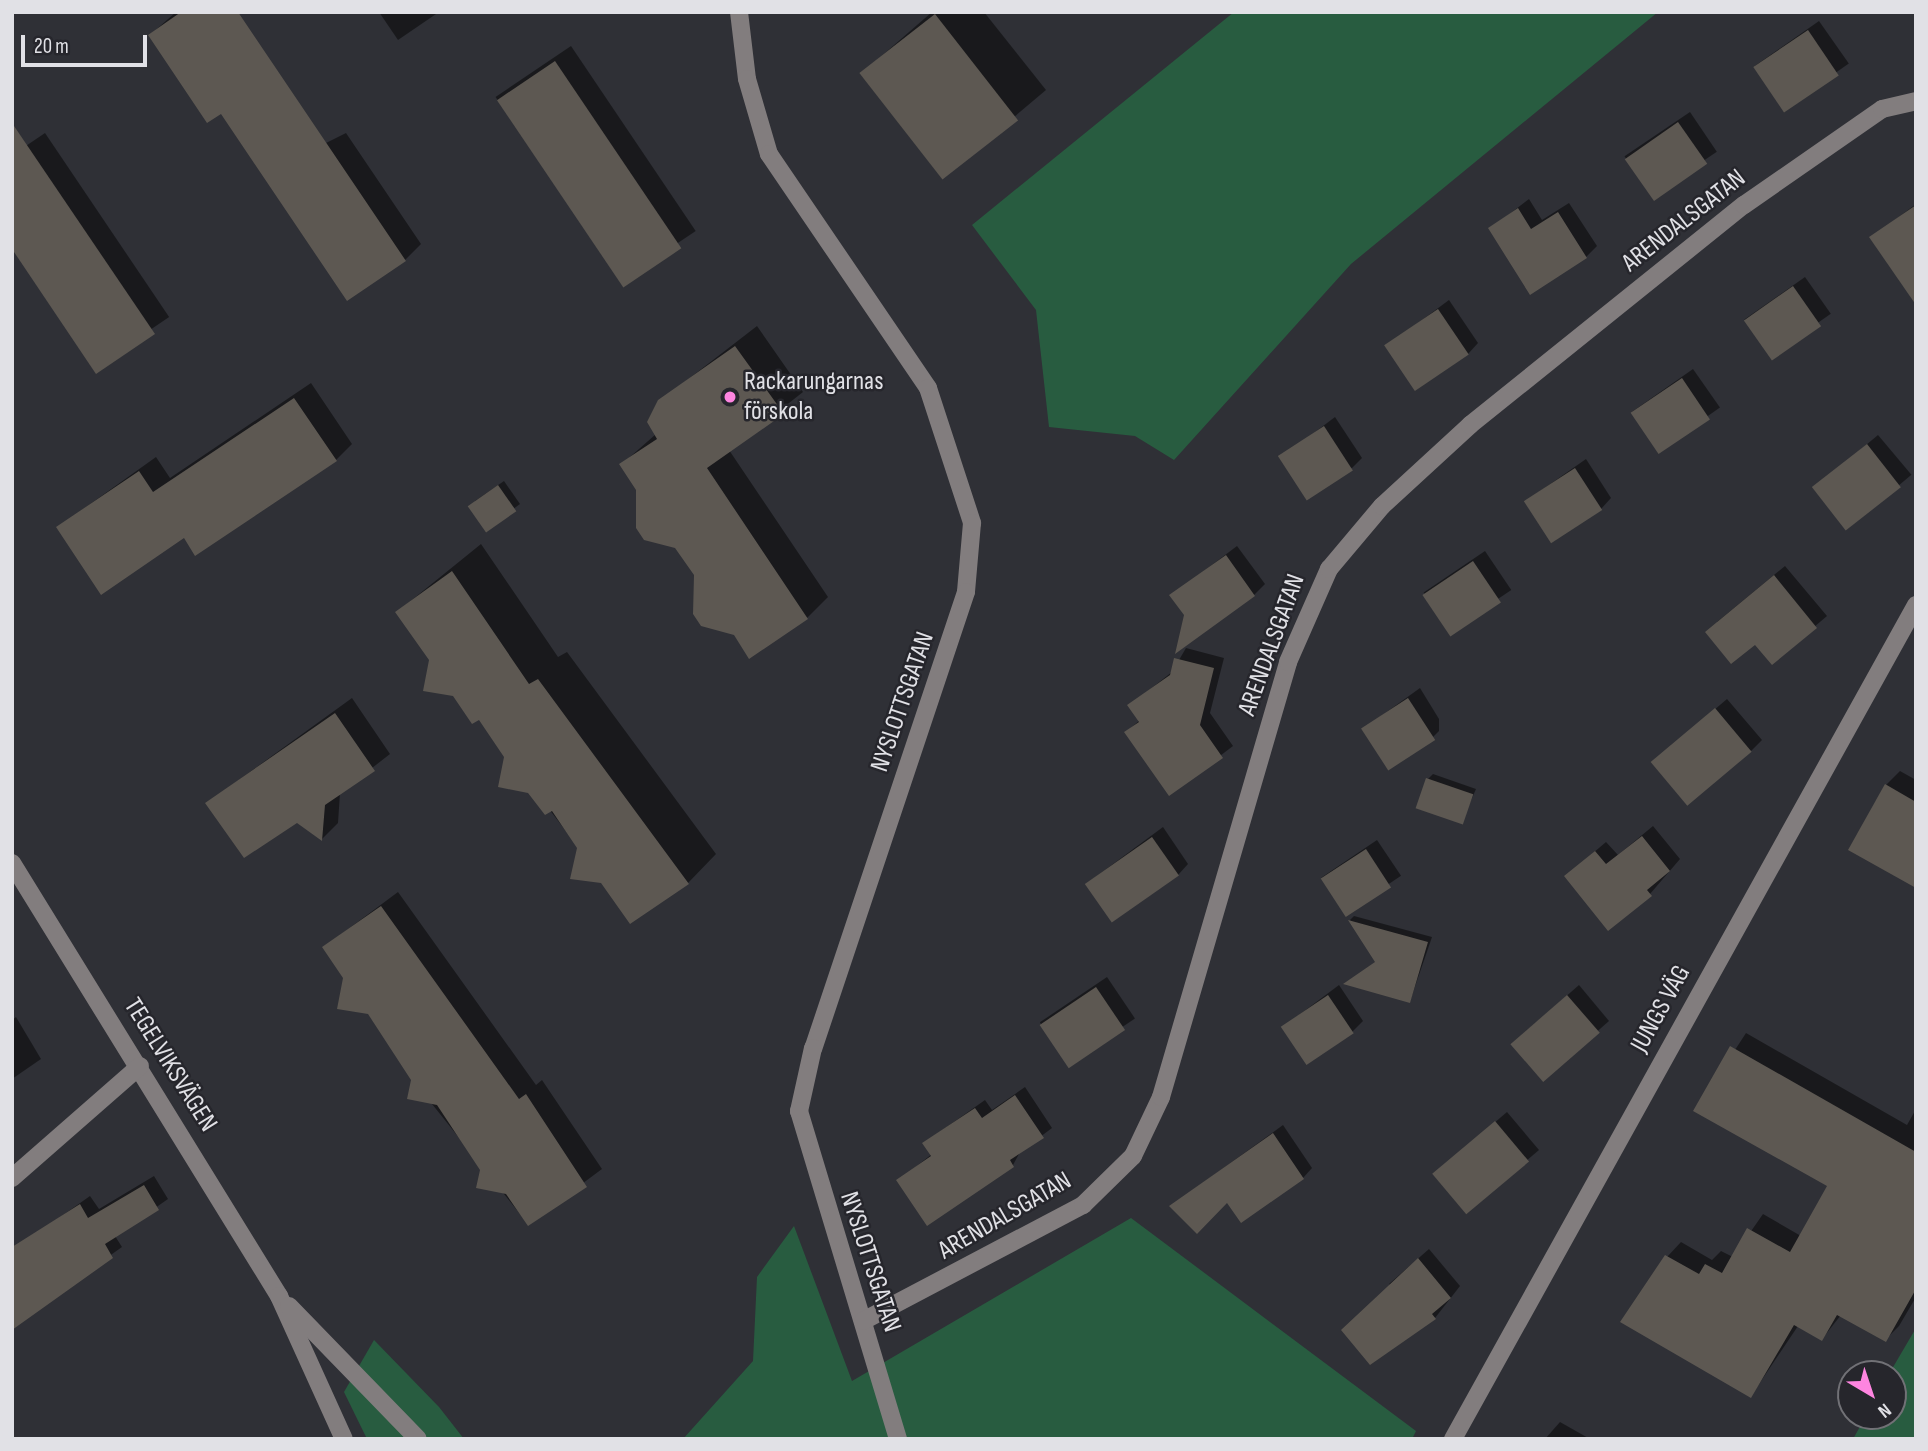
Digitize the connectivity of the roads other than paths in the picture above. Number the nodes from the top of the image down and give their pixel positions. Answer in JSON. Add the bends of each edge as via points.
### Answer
{"nodes":[{"id":1,"x":739,"y":12,"type":"edge"},
{"id":2,"x":1916,"y":101,"type":"edge"},
{"id":3,"x":1916,"y":606,"type":"edge"},
{"id":4,"x":12,"y":863,"type":"edge"},
{"id":5,"x":140,"y":1066,"type":"junction"},
{"id":6,"x":12,"y":1178,"type":"edge"},
{"id":7,"x":279,"y":1296,"type":"junction"},
{"id":8,"x":863,"y":1321,"type":"junction"},
{"id":9,"x":344,"y":1439,"type":"edge"},
{"id":10,"x":418,"y":1439,"type":"edge"},
{"id":11,"x":898,"y":1439,"type":"edge"},
{"id":12,"x":1453,"y":1439,"type":"edge"}],
"edges":[{"from":1,"to":8,"type":"street","name":"NYSLOTTSGATAN","via":[[747,79],[769,154],[928,388],[972,523],[967,592],[813,1048],[799,1111],[812,1171]]},
{"from":2,"to":8,"type":"street","name":"ARENDALSGATAN","via":[[1882,109],[1744,205],[1471,425],[1382,506],[1329,569],[1288,662],[1161,1097],[1133,1156],[1083,1205]]},
{"from":3,"to":12,"type":"street","name":"JUNGS VÄG"},
{"from":4,"to":5,"type":"street","name":"TEGELVIKSVÄGEN"},
{"from":5,"to":6,"type":"street"},
{"from":5,"to":7,"type":"street","name":"TEGELVIKSVÄGEN"},
{"from":7,"to":9,"type":"street","name":"TEGELVIKSVÄGEN"},
{"from":7,"to":10,"type":"street","name":"TEGELVIKSVÄGEN"},
{"from":8,"to":11,"type":"street","name":"NYSLOTTSGATAN"}]}
